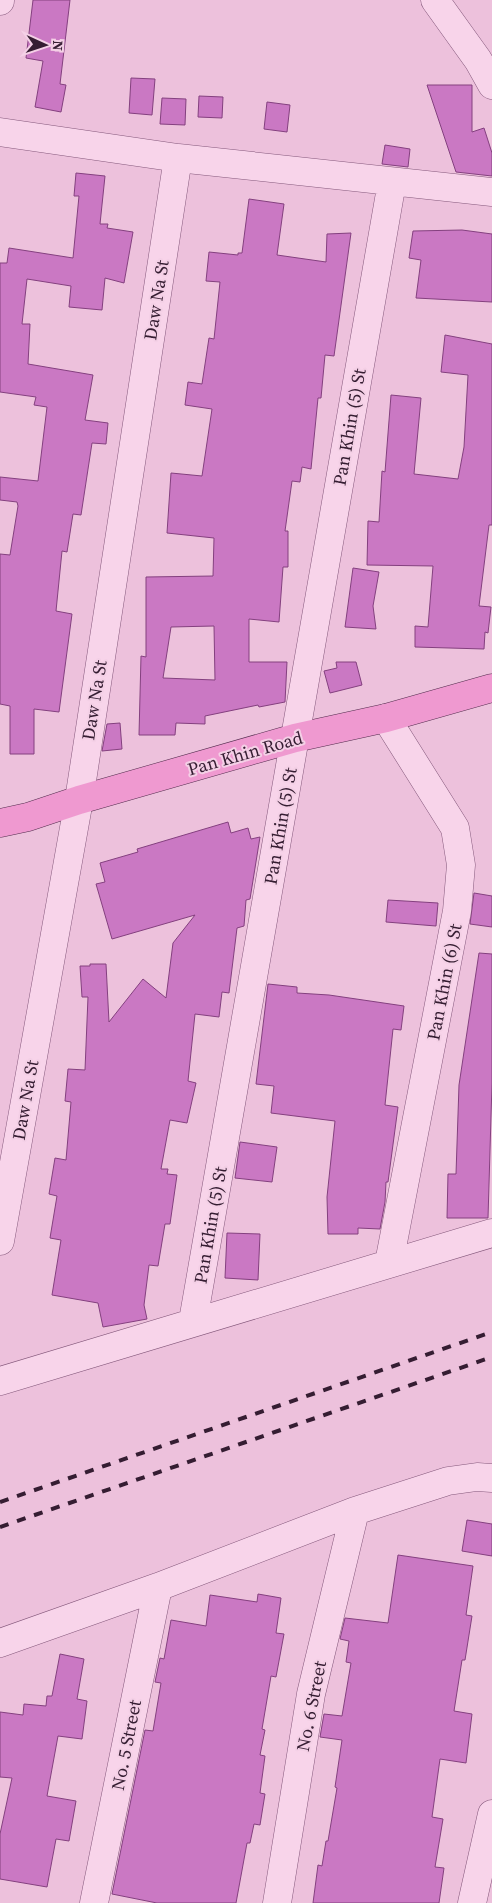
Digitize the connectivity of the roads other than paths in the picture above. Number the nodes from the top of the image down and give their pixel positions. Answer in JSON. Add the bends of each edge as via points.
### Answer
{"nodes":[{"id":1,"x":435,"y":0,"type":"edge"},
{"id":2,"x":492,"y":85,"type":"edge"},
{"id":3,"x":0,"y":132,"type":"edge"},
{"id":4,"x":178,"y":158,"type":"junction"},
{"id":5,"x":392,"y":182,"type":"junction"},
{"id":6,"x":492,"y":192,"type":"edge"},
{"id":7,"x":492,"y":688,"type":"edge"},
{"id":8,"x":386,"y":718,"type":"junction"},
{"id":9,"x":295,"y":738,"type":"junction"},
{"id":10,"x":79,"y":800,"type":"junction"},
{"id":11,"x":0,"y":823,"type":"edge"},
{"id":12,"x":492,"y":1233,"type":"edge"},
{"id":13,"x":0,"y":1241,"type":"edge"},
{"id":14,"x":389,"y":1263,"type":"junction"},
{"id":15,"x":193,"y":1322,"type":"junction"},
{"id":16,"x":0,"y":1381,"type":"edge"},
{"id":17,"x":492,"y":1478,"type":"edge"},
{"id":18,"x":355,"y":1511,"type":"junction"},
{"id":19,"x":158,"y":1587,"type":"junction"},
{"id":20,"x":0,"y":1643,"type":"edge"},
{"id":21,"x":492,"y":1814,"type":"edge"},
{"id":22,"x":94,"y":1903,"type":"edge"},
{"id":23,"x":277,"y":1903,"type":"edge"},
{"id":24,"x":472,"y":1903,"type":"edge"}],
"edges":[{"from":1,"to":2,"type":"street"},
{"from":3,"to":4,"type":"street"},
{"from":4,"to":5,"type":"street"},
{"from":4,"to":10,"type":"street","name":"Daw Na St"},
{"from":5,"to":6,"type":"street"},
{"from":5,"to":9,"type":"street","name":"Pan Khin (5) St"},
{"from":7,"to":8,"type":"main road","name":"Pan Khin Road"},
{"from":8,"to":9,"type":"main road","name":"Pan Khin Road"},
{"from":8,"to":14,"type":"street","name":"Pan Khin (6) St","via":[[455,828],[461,865],[457,911]]},
{"from":9,"to":10,"type":"main road","name":"Pan Khin Road"},
{"from":9,"to":15,"type":"street","name":"Pan Khin (5) St"},
{"from":10,"to":11,"type":"main road","name":"Pan Khin Road"},
{"from":10,"to":13,"type":"street","name":"Daw Na St"},
{"from":12,"to":14,"type":"street"},
{"from":14,"to":15,"type":"street"},
{"from":15,"to":16,"type":"street"},
{"from":17,"to":18,"type":"street","via":[[448,1482]]},
{"from":18,"to":19,"type":"street"},
{"from":18,"to":23,"type":"street","name":"No. 6 Street","via":[[311,1694]]},
{"from":19,"to":20,"type":"street"},
{"from":19,"to":22,"type":"street","name":"No. 5 Street"},
{"from":21,"to":24,"type":"street"}]}
